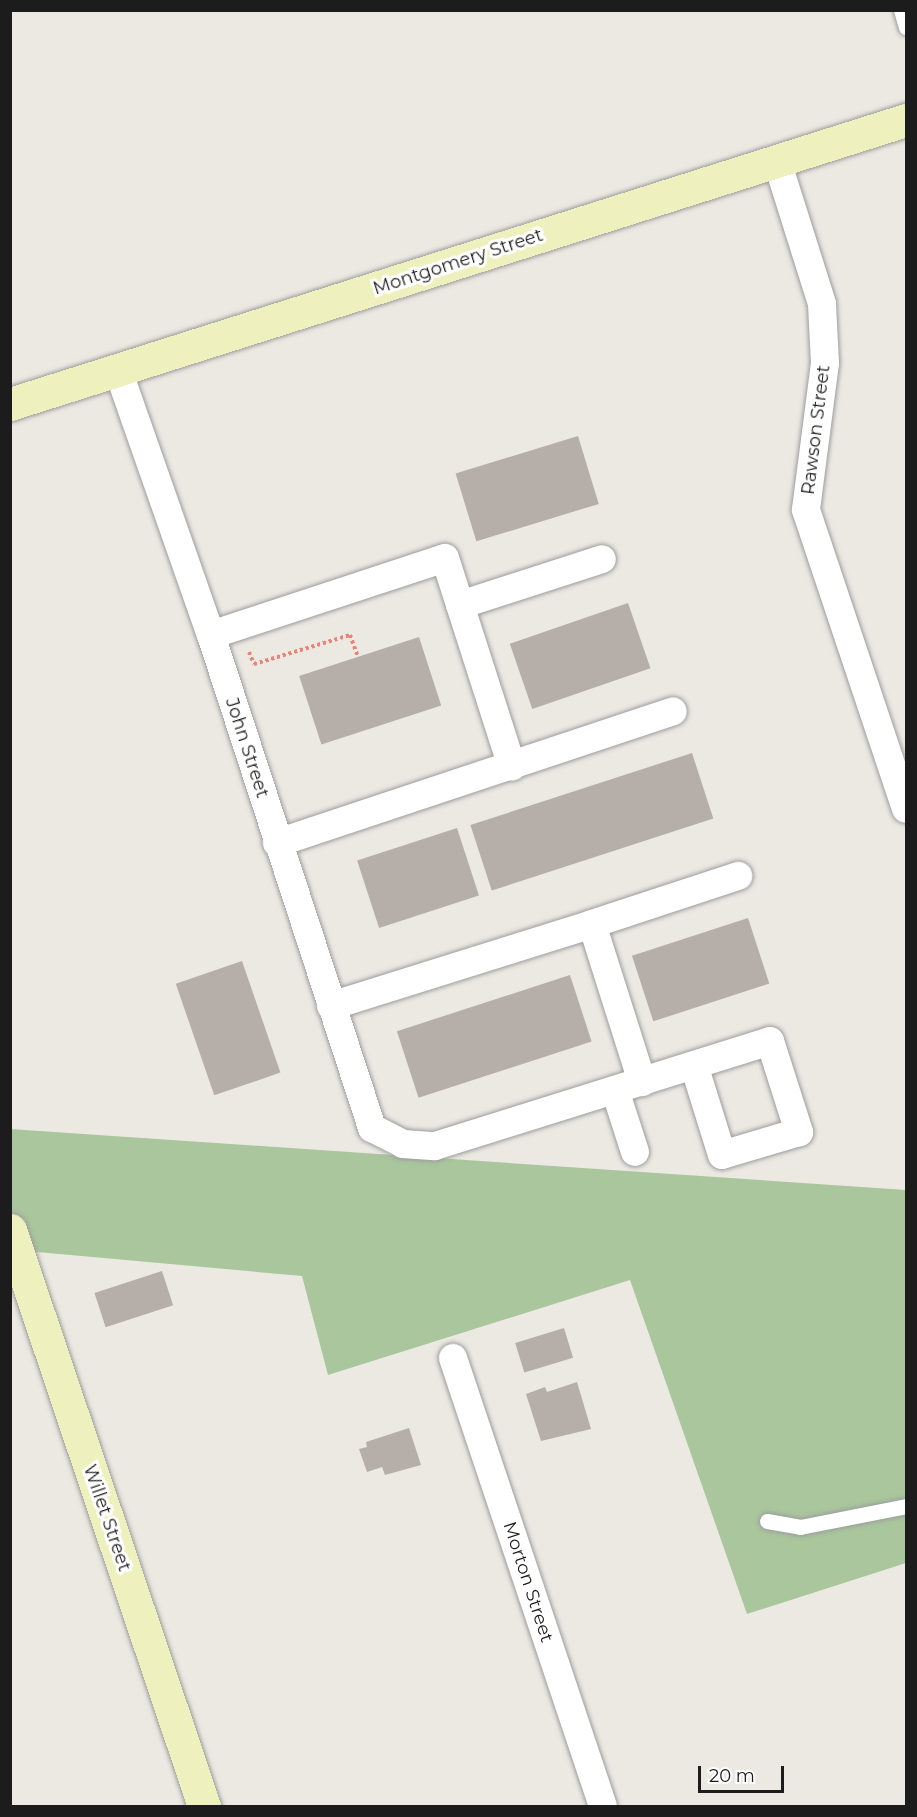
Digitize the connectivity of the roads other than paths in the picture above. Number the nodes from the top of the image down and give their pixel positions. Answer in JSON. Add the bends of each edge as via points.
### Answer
{"nodes":[{"id":1,"x":900,"y":10,"type":"edge"},
{"id":2,"x":906,"y":27,"type":"edge"},
{"id":3,"x":906,"y":120,"type":"edge"},
{"id":4,"x":777,"y":161,"type":"junction"},
{"id":5,"x":118,"y":370,"type":"junction"},
{"id":6,"x":10,"y":404,"type":"edge"},
{"id":7,"x":602,"y":559,"type":"dead end"},
{"id":8,"x":460,"y":605,"type":"junction"},
{"id":9,"x":211,"y":635,"type":"junction"},
{"id":10,"x":672,"y":711,"type":"dead end"},
{"id":11,"x":512,"y":767,"type":"junction"},
{"id":12,"x":906,"y":809,"type":"edge"},
{"id":13,"x":277,"y":843,"type":"junction"},
{"id":14,"x":738,"y":876,"type":"dead end"},
{"id":15,"x":592,"y":924,"type":"junction"},
{"id":16,"x":331,"y":1006,"type":"junction"},
{"id":17,"x":694,"y":1065,"type":"dead end"},
{"id":18,"x":642,"y":1082,"type":"junction"},
{"id":19,"x":615,"y":1090,"type":"junction"},
{"id":20,"x":635,"y":1152,"type":"dead end"},
{"id":21,"x":10,"y":1230,"type":"edge"},
{"id":22,"x":18,"y":1277,"type":"edge"},
{"id":23,"x":453,"y":1358,"type":"dead end"},
{"id":24,"x":906,"y":1506,"type":"edge"},
{"id":25,"x":768,"y":1521,"type":"dead end"},
{"id":26,"x":204,"y":1806,"type":"edge"},
{"id":27,"x":603,"y":1806,"type":"edge"}],
"edges":[{"from":1,"to":2,"type":"lane"},
{"from":3,"to":4,"type":"street","name":"Montgomery Street"},
{"from":4,"to":5,"type":"street","name":"Montgomery Street"},
{"from":4,"to":12,"type":"street","name":"Rawson Street","via":[[822,304],[825,363],[806,510]]},
{"from":5,"to":6,"type":"street","name":"Montgomery Street"},
{"from":5,"to":9,"type":"street","name":"John Street"},
{"from":7,"to":8,"type":"street"},
{"from":8,"to":9,"type":"street","via":[[445,558]]},
{"from":8,"to":11,"type":"street"},
{"from":9,"to":13,"type":"street","name":"John Street"},
{"from":10,"to":11,"type":"street"},
{"from":11,"to":13,"type":"street"},
{"from":13,"to":16,"type":"street","name":"John Street"},
{"from":14,"to":15,"type":"street"},
{"from":15,"to":16,"type":"street"},
{"from":15,"to":18,"type":"street"},
{"from":16,"to":19,"type":"street","name":"John Street","via":[[372,1128],[403,1144],[435,1146]]},
{"from":17,"to":18,"type":"street"},
{"from":18,"to":19,"type":"street"},
{"from":19,"to":20,"type":"street"},
{"from":21,"to":22,"type":"street","name":"Willet Street"},
{"from":22,"to":26,"type":"street","name":"Willet Street"},
{"from":23,"to":27,"type":"street","name":"Morton Street"},
{"from":24,"to":25,"type":"lane","via":[[800,1527]]}]}
